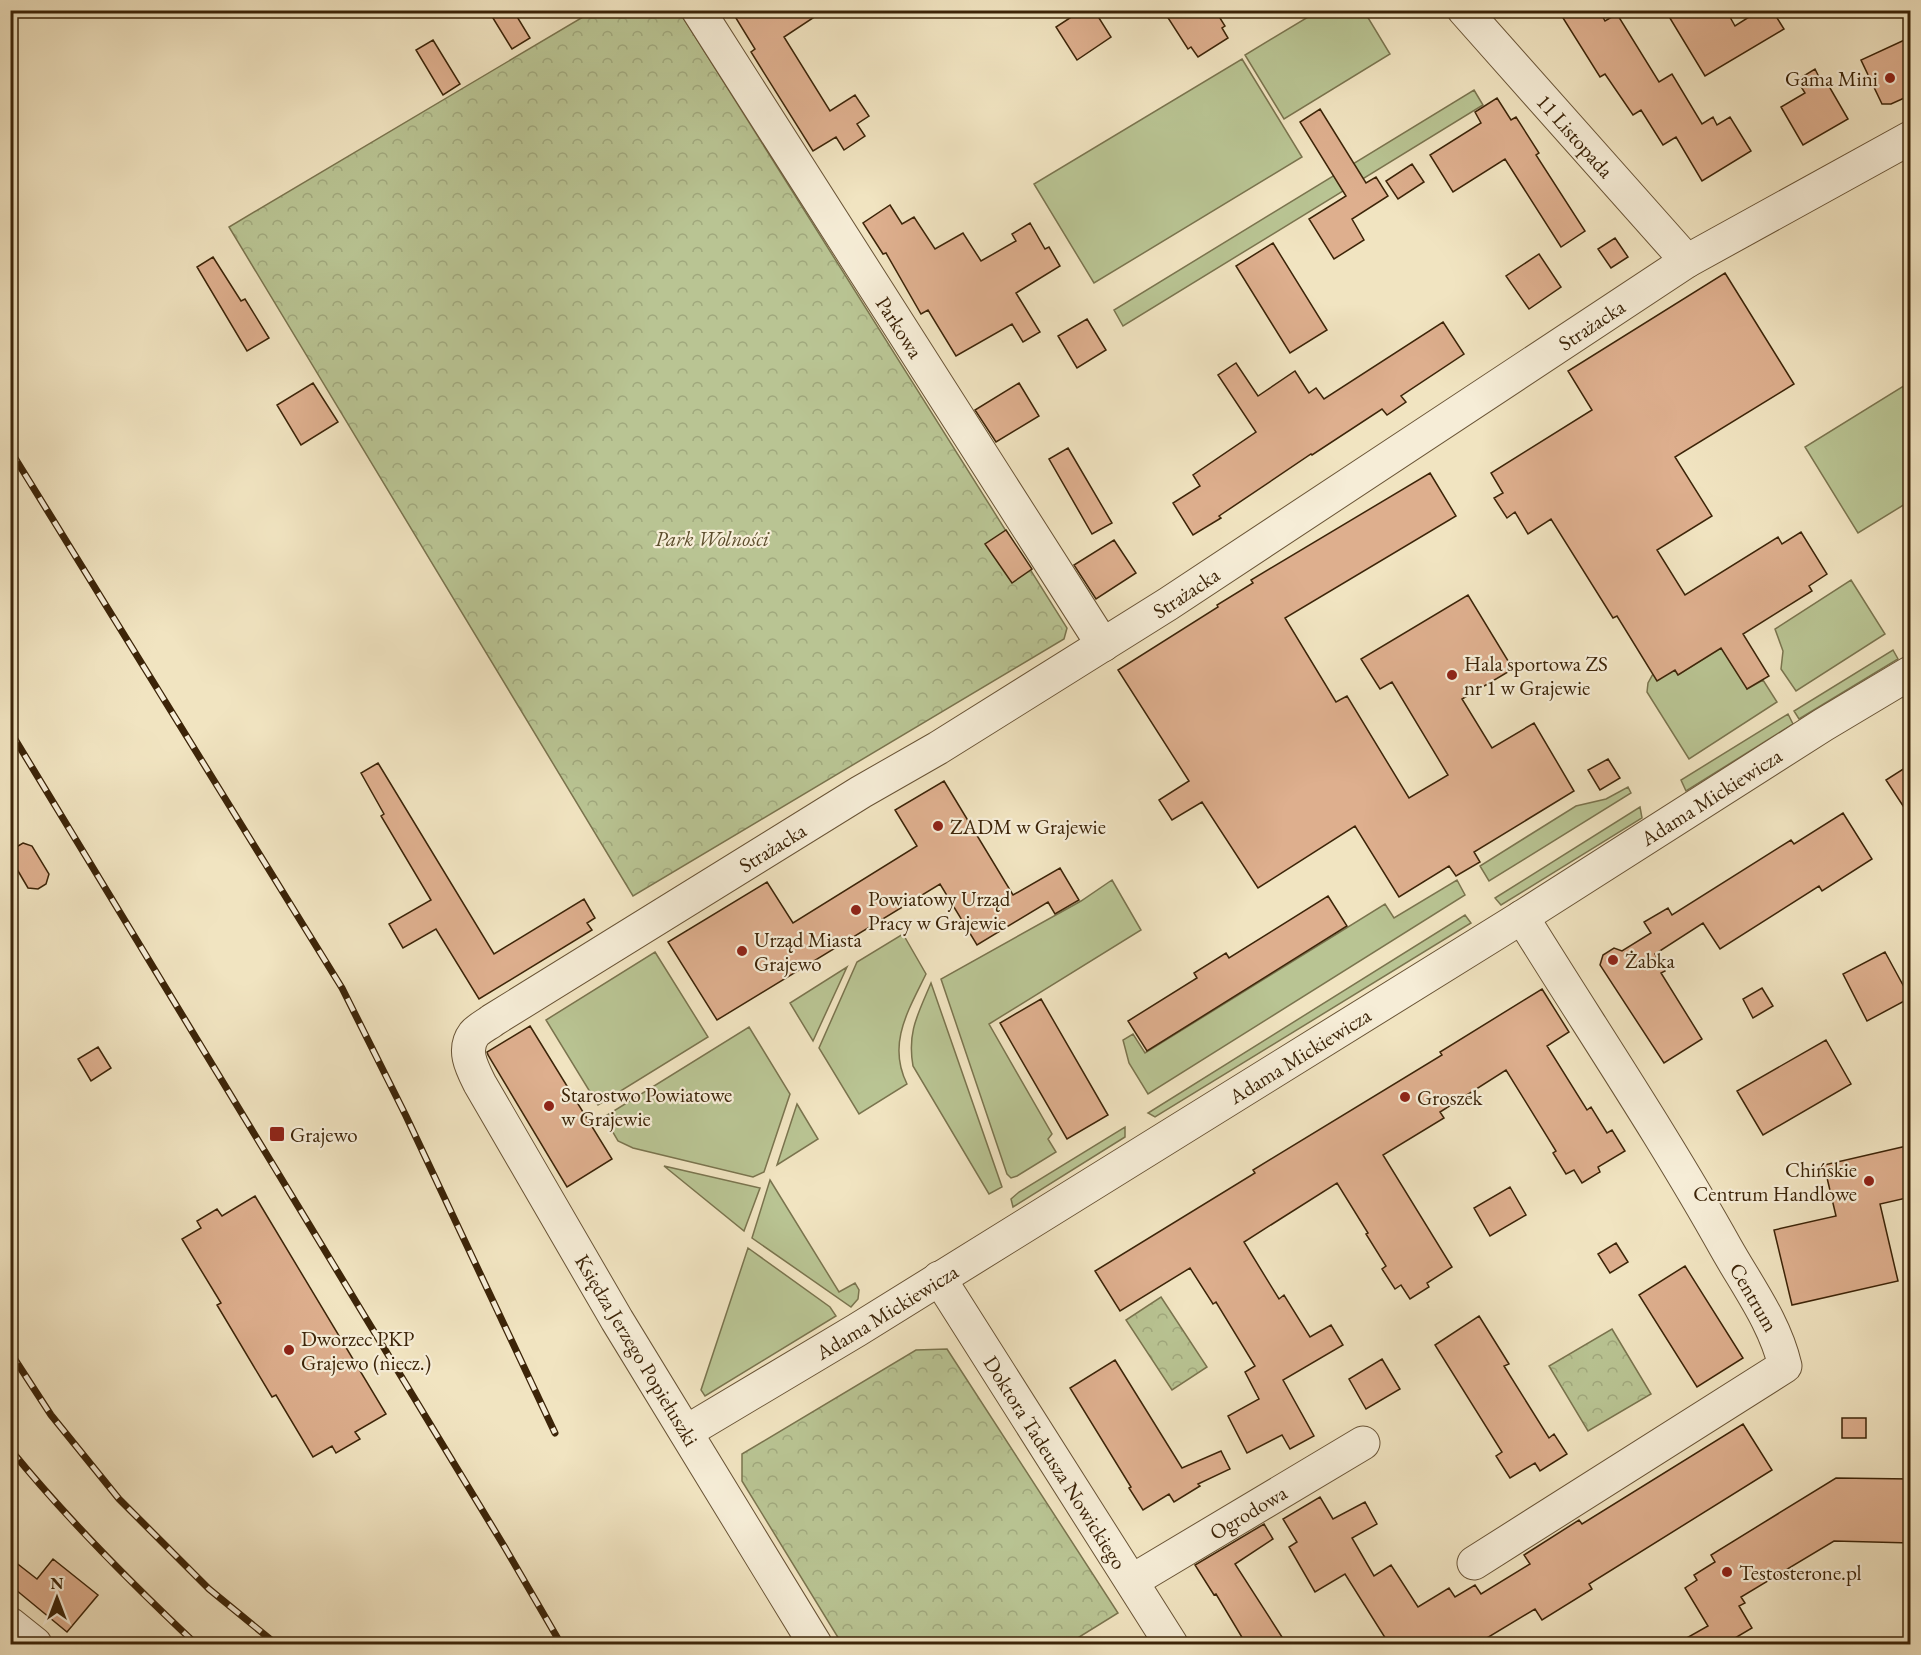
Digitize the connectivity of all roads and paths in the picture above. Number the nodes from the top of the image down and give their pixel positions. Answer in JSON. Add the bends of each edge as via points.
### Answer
{"nodes":[{"id":1,"x":698,"y":10,"type":"edge"},
{"id":2,"x":1464,"y":10,"type":"edge"},
{"id":3,"x":1911,"y":138,"type":"edge"},
{"id":4,"x":1687,"y":261,"type":"junction"},
{"id":5,"x":1103,"y":645,"type":"junction"},
{"id":6,"x":1911,"y":673,"type":"edge"},
{"id":7,"x":1522,"y":917,"type":"junction"},
{"id":8,"x":467,"y":1052,"type":"joint"},
{"id":9,"x":939,"y":1278,"type":"junction"},
{"id":10,"x":686,"y":1432,"type":"junction"},
{"id":11,"x":1363,"y":1443,"type":"dead end"},
{"id":12,"x":1474,"y":1563,"type":"dead end"},
{"id":13,"x":1132,"y":1581,"type":"junction"},
{"id":14,"x":10,"y":1624,"type":"edge"},
{"id":15,"x":35,"y":1644,"type":"edge"},
{"id":16,"x":815,"y":1644,"type":"edge"},
{"id":17,"x":1171,"y":1644,"type":"edge"}],
"edges":[{"from":1,"to":5,"type":"street","name":"Parkowa"},
{"from":2,"to":4,"type":"street","name":"11 Listopada"},
{"from":3,"to":4,"type":"street","name":"Strażacka"},
{"from":4,"to":5,"type":"street","name":"Strażacka"},
{"from":5,"to":8,"type":"street","name":"Strażacka","via":[[494,1020],[474,1034]]},
{"from":6,"to":7,"type":"street","name":"Adama Mickiewicza","via":[[1690,808]]},
{"from":7,"to":9,"type":"street","name":"Adama Mickiewicza"},
{"from":7,"to":12,"type":"street","name":"Centrum","via":[[1690,1184],[1766,1315],[1780,1343],[1785,1366]]},
{"from":8,"to":10,"type":"street","name":"Księdza Jerzego Popiełuszki","via":[[480,1084]]},
{"from":9,"to":10,"type":"street","name":"Adama Mickiewicza"},
{"from":9,"to":13,"type":"street","name":"Doktora Tadeusza Nowickiego"},
{"from":10,"to":16,"type":"street","name":"Księdza Jerzego Popiełuszki"},
{"from":11,"to":13,"type":"street","name":"Ogrodowa"},
{"from":13,"to":17,"type":"street","name":"Doktora Tadeusza Nowickiego"},
{"from":14,"to":15,"type":"street"}]}
